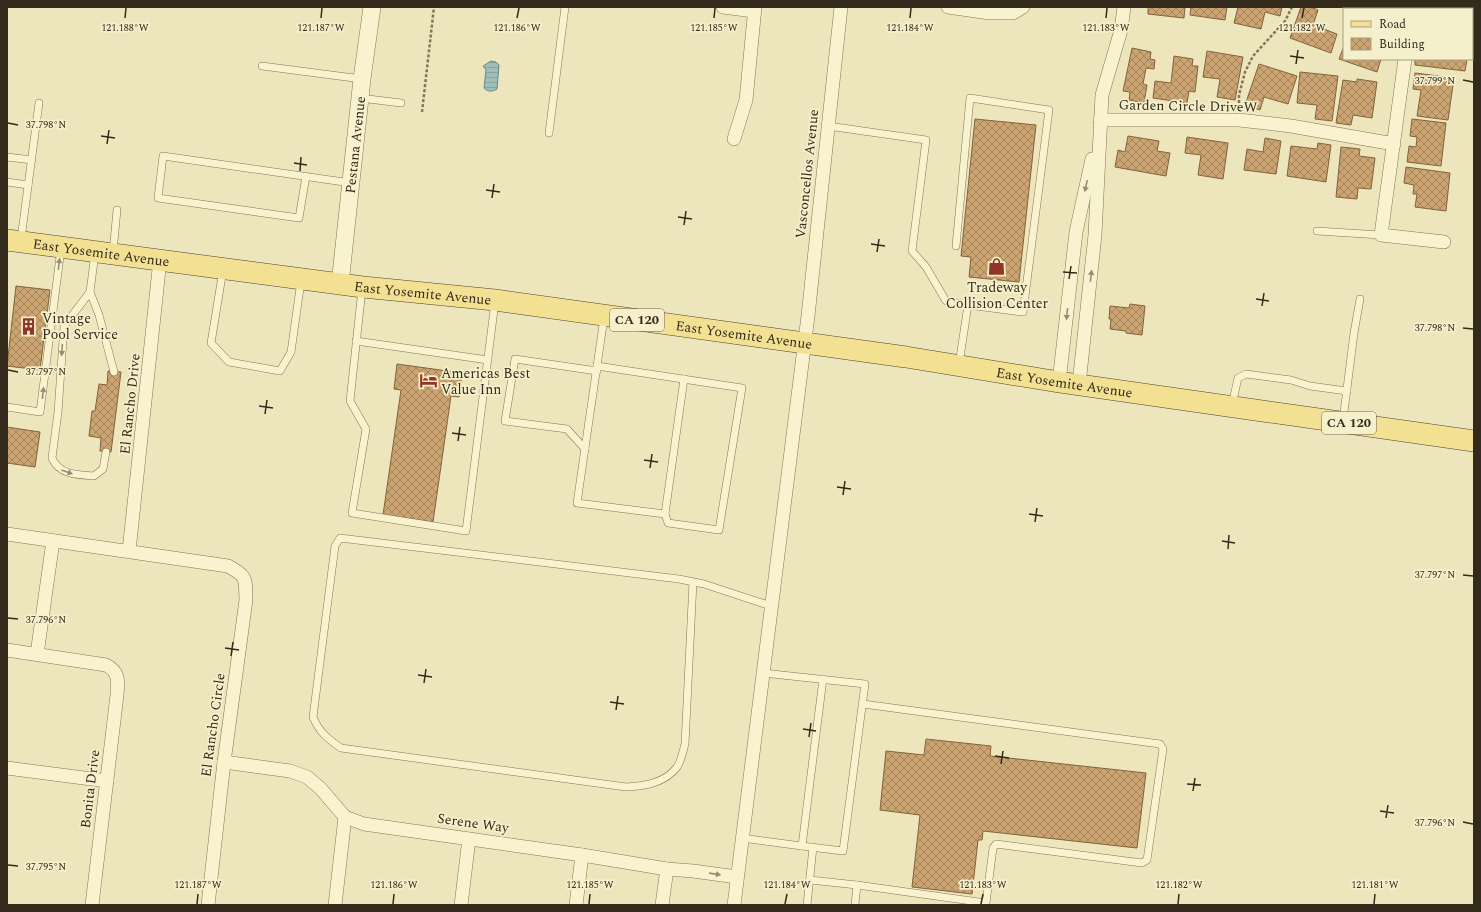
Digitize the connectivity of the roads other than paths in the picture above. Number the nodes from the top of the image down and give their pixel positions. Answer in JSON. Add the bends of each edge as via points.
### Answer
{"nodes":[{"id":1,"x":372,"y":7,"type":"edge"},
{"id":2,"x":565,"y":7,"type":"edge"},
{"id":3,"x":723,"y":7,"type":"edge"},
{"id":4,"x":841,"y":7,"type":"edge"},
{"id":5,"x":948,"y":7,"type":"edge"},
{"id":6,"x":1024,"y":7,"type":"edge"},
{"id":7,"x":1124,"y":7,"type":"edge"},
{"id":8,"x":754,"y":9,"type":"edge"},
{"id":9,"x":1405,"y":60,"type":"edge"},
{"id":10,"x":262,"y":66,"type":"dead end"},
{"id":11,"x":362,"y":78,"type":"junction"},
{"id":12,"x":360,"y":98,"type":"junction"},
{"id":13,"x":39,"y":103,"type":"dead end"},
{"id":14,"x":401,"y":103,"type":"dead end"},
{"id":15,"x":1100,"y":120,"type":"junction"},
{"id":16,"x":828,"y":126,"type":"junction"},
{"id":17,"x":549,"y":133,"type":"dead end"},
{"id":18,"x":734,"y":139,"type":"dead end"},
{"id":19,"x":1394,"y":144,"type":"junction"},
{"id":20,"x":7,"y":157,"type":"edge"},
{"id":21,"x":32,"y":160,"type":"junction"},
{"id":22,"x":306,"y":176,"type":"junction"},
{"id":23,"x":7,"y":182,"type":"edge"},
{"id":24,"x":352,"y":183,"type":"junction"},
{"id":25,"x":28,"y":185,"type":"junction"},
{"id":26,"x":117,"y":210,"type":"dead end"},
{"id":27,"x":1317,"y":231,"type":"dead end"},
{"id":28,"x":1381,"y":235,"type":"junction"},
{"id":29,"x":14,"y":241,"type":"edge"},
{"id":30,"x":1444,"y":242,"type":"dead end"},
{"id":31,"x":956,"y":246,"type":"dead end"},
{"id":32,"x":62,"y":247,"type":"junction"},
{"id":33,"x":104,"y":252,"type":"junction"},
{"id":34,"x":160,"y":260,"type":"junction"},
{"id":35,"x":223,"y":268,"type":"junction"},
{"id":36,"x":302,"y":279,"type":"junction"},
{"id":37,"x":340,"y":284,"type":"junction"},
{"id":38,"x":363,"y":287,"type":"junction"},
{"id":39,"x":90,"y":292,"type":"junction"},
{"id":40,"x":1360,"y":299,"type":"dead end"},
{"id":41,"x":495,"y":300,"type":"junction"},
{"id":42,"x":968,"y":305,"type":"junction"},
{"id":43,"x":605,"y":316,"type":"junction"},
{"id":44,"x":356,"y":341,"type":"junction"},
{"id":45,"x":804,"y":343,"type":"junction"},
{"id":46,"x":488,"y":360,"type":"junction"},
{"id":47,"x":959,"y":366,"type":"junction"},
{"id":48,"x":597,"y":369,"type":"junction"},
{"id":49,"x":114,"y":372,"type":"dead end"},
{"id":50,"x":684,"y":379,"type":"junction"},
{"id":51,"x":1069,"y":383,"type":"junction"},
{"id":52,"x":1347,"y":392,"type":"junction"},
{"id":53,"x":7,"y":407,"type":"edge"},
{"id":54,"x":1232,"y":407,"type":"junction"},
{"id":55,"x":1343,"y":422,"type":"junction"},
{"id":56,"x":1474,"y":441,"type":"edge"},
{"id":57,"x":585,"y":449,"type":"junction"},
{"id":58,"x":106,"y":452,"type":"dead end"},
{"id":59,"x":664,"y":514,"type":"junction"},
{"id":60,"x":7,"y":534,"type":"edge"},
{"id":61,"x":53,"y":542,"type":"junction"},
{"id":62,"x":129,"y":551,"type":"junction"},
{"id":63,"x":693,"y":582,"type":"junction"},
{"id":64,"x":771,"y":606,"type":"junction"},
{"id":65,"x":7,"y":650,"type":"edge"},
{"id":66,"x":37,"y":654,"type":"junction"},
{"id":67,"x":763,"y":673,"type":"junction"},
{"id":68,"x":823,"y":679,"type":"junction"},
{"id":69,"x":863,"y":704,"type":"junction"},
{"id":70,"x":224,"y":762,"type":"junction"},
{"id":71,"x":7,"y":768,"type":"edge"},
{"id":72,"x":107,"y":782,"type":"junction"},
{"id":73,"x":345,"y":817,"type":"junction"},
{"id":74,"x":742,"y":838,"type":"junction"},
{"id":75,"x":469,"y":839,"type":"junction"},
{"id":76,"x":802,"y":846,"type":"junction"},
{"id":77,"x":813,"y":847,"type":"junction"},
{"id":78,"x":582,"y":855,"type":"junction"},
{"id":79,"x":667,"y":869,"type":"junction"},
{"id":80,"x":737,"y":877,"type":"junction"},
{"id":81,"x":810,"y":880,"type":"junction"},
{"id":82,"x":856,"y":885,"type":"junction"},
{"id":83,"x":92,"y":905,"type":"edge"},
{"id":84,"x":208,"y":905,"type":"edge"},
{"id":85,"x":335,"y":905,"type":"edge"},
{"id":86,"x":461,"y":905,"type":"edge"},
{"id":87,"x":576,"y":905,"type":"edge"},
{"id":88,"x":662,"y":905,"type":"edge"},
{"id":89,"x":734,"y":905,"type":"edge"},
{"id":90,"x":808,"y":905,"type":"edge"},
{"id":91,"x":854,"y":905,"type":"edge"}],
"edges":[{"from":1,"to":11,"type":"street","name":"Pestana Avenue"},
{"from":2,"to":17,"type":"lane"},
{"from":3,"to":8,"type":"street"},
{"from":4,"to":16,"type":"street","name":"Vasconcellos Avenue"},
{"from":5,"to":6,"type":"street","via":[[990,13],[1013,13]]},
{"from":7,"to":15,"type":"street","via":[[1121,30],[1102,95]]},
{"from":8,"to":18,"type":"street","via":[[746,100]]},
{"from":9,"to":19,"type":"street"},
{"from":10,"to":11,"type":"lane"},
{"from":11,"to":12,"type":"street","name":"Pestana Avenue"},
{"from":12,"to":14,"type":"lane"},
{"from":12,"to":24,"type":"street","name":"Pestana Avenue"},
{"from":13,"to":21,"type":"lane"},
{"from":15,"to":19,"type":"street","name":"Garden Circle DriveW","via":[[1239,120],[1291,126]]},
{"from":51,"to":15,"type":"street","one_way":true,"via":[[1096,234]]},
{"from":15,"to":51,"type":"street","one_way":true,"via":[[1076,232]]},
{"from":16,"to":42,"type":"lane","via":[[926,140],[912,251],[926,267],[946,301]]},
{"from":16,"to":45,"type":"street","name":"Vasconcellos Avenue"},
{"from":19,"to":28,"type":"street"},
{"from":20,"to":21,"type":"lane"},
{"from":21,"to":25,"type":"lane"},
{"from":22,"to":22,"type":"lane","via":[[163,156],[158,198],[300,218]]},
{"from":22,"to":24,"type":"lane"},
{"from":23,"to":25,"type":"lane"},
{"from":24,"to":37,"type":"street","name":"Pestana Avenue"},
{"from":25,"to":29,"type":"lane"},
{"from":26,"to":33,"type":"lane"},
{"from":27,"to":28,"type":"lane"},
{"from":28,"to":30,"type":"street"},
{"from":29,"to":32,"type":"main road","name":"East Yosemite Avenue","number":"CA 120"},
{"from":31,"to":42,"type":"lane","via":[[970,98],[1049,110],[1023,312]]},
{"from":32,"to":33,"type":"main road","name":"East Yosemite Avenue","number":"CA 120"},
{"from":53,"to":32,"type":"lane","one_way":true,"via":[[40,412]]},
{"from":33,"to":34,"type":"main road","name":"East Yosemite Avenue","number":"CA 120"},
{"from":33,"to":39,"type":"lane"},
{"from":34,"to":35,"type":"main road","name":"East Yosemite Avenue","number":"CA 120"},
{"from":34,"to":62,"type":"street","name":"El Rancho Drive"},
{"from":35,"to":36,"type":"main road","name":"East Yosemite Avenue","number":"CA 120"},
{"from":35,"to":36,"type":"lane","via":[[211,343],[229,362],[280,371],[291,352]]},
{"from":36,"to":37,"type":"main road","name":"East Yosemite Avenue","number":"CA 120"},
{"from":37,"to":38,"type":"main road","name":"East Yosemite Avenue","number":"CA 120"},
{"from":38,"to":41,"type":"main road","name":"East Yosemite Avenue","number":"CA 120"},
{"from":38,"to":44,"type":"lane"},
{"from":39,"to":49,"type":"lane","via":[[99,315]]},
{"from":39,"to":58,"type":"lane","one_way":true,"via":[[64,326],[52,458],[54,464],[67,473],[94,476],[103,469]]},
{"from":40,"to":52,"type":"lane"},
{"from":41,"to":43,"type":"main road","name":"East Yosemite Avenue","number":"CA 120"},
{"from":41,"to":46,"type":"lane"},
{"from":42,"to":47,"type":"lane"},
{"from":43,"to":45,"type":"main road","name":"East Yosemite Avenue","number":"CA 120"},
{"from":43,"to":48,"type":"lane"},
{"from":44,"to":46,"type":"lane"},
{"from":44,"to":46,"type":"lane","via":[[350,401],[366,429],[352,513],[466,531]]},
{"from":45,"to":47,"type":"main road","name":"East Yosemite Avenue","number":"CA 120"},
{"from":45,"to":64,"type":"street","name":"Vasconcellos Avenue"},
{"from":47,"to":51,"type":"main road","name":"East Yosemite Avenue","number":"CA 120"},
{"from":48,"to":50,"type":"lane"},
{"from":48,"to":57,"type":"lane"},
{"from":48,"to":57,"type":"lane","via":[[516,359],[505,420],[567,430]]},
{"from":50,"to":59,"type":"lane"},
{"from":50,"to":59,"type":"lane","via":[[742,388],[719,530],[668,523]]},
{"from":51,"to":54,"type":"main road","name":"East Yosemite Avenue","number":"CA 120"},
{"from":52,"to":54,"type":"lane","via":[[1310,386],[1292,380],[1246,374],[1238,378]]},
{"from":52,"to":55,"type":"lane"},
{"from":54,"to":55,"type":"main road","name":"East Yosemite Avenue","number":"CA 120"},
{"from":55,"to":56,"type":"main road","number":"CA 120"},
{"from":57,"to":59,"type":"lane","via":[[577,503]]},
{"from":60,"to":61,"type":"street","name":"El Rancho Circle"},
{"from":61,"to":62,"type":"street","name":"El Rancho Circle"},
{"from":61,"to":66,"type":"street"},
{"from":62,"to":70,"type":"street","name":"El Rancho Circle","via":[[228,566],[241,574],[245,580],[246,600]]},
{"from":63,"to":63,"type":"lane","via":[[340,538],[335,546],[313,717],[322,733],[341,748],[626,787],[651,784],[663,779],[678,767],[685,744]]},
{"from":63,"to":64,"type":"lane"},
{"from":64,"to":67,"type":"street","name":"Vasconcellos Avenue"},
{"from":65,"to":66,"type":"street"},
{"from":66,"to":72,"type":"street","name":"Bonita Drive","via":[[106,665],[112,668],[118,677]]},
{"from":67,"to":68,"type":"lane"},
{"from":67,"to":74,"type":"street","name":"Vasconcellos Avenue"},
{"from":68,"to":69,"type":"lane","via":[[865,684]]},
{"from":68,"to":76,"type":"lane"},
{"from":69,"to":77,"type":"lane","via":[[843,851]]},
{"from":69,"to":82,"type":"lane","via":[[1160,744],[1163,749],[1146,860],[1142,863],[996,844],[993,848],[986,903]]},
{"from":70,"to":73,"type":"street","name":"Serene Way","via":[[290,771],[307,777]]},
{"from":70,"to":84,"type":"street","name":"El Rancho Circle"},
{"from":71,"to":72,"type":"street"},
{"from":72,"to":83,"type":"street","name":"Bonita Drive"},
{"from":73,"to":75,"type":"street","name":"Serene Way","via":[[364,824]]},
{"from":73,"to":85,"type":"street"},
{"from":74,"to":76,"type":"lane"},
{"from":74,"to":80,"type":"street","name":"Vasconcellos Avenue"},
{"from":75,"to":78,"type":"street","name":"Serene Way"},
{"from":75,"to":86,"type":"street"},
{"from":76,"to":77,"type":"lane"},
{"from":77,"to":81,"type":"lane"},
{"from":78,"to":79,"type":"street","name":"Serene Way"},
{"from":78,"to":87,"type":"street"},
{"from":79,"to":80,"type":"street","name":"Serene Way","one_way":true},
{"from":79,"to":88,"type":"street"},
{"from":80,"to":89,"type":"street","name":"Vasconcellos Avenue"},
{"from":81,"to":82,"type":"lane"},
{"from":81,"to":90,"type":"lane"},
{"from":82,"to":91,"type":"lane"}]}
